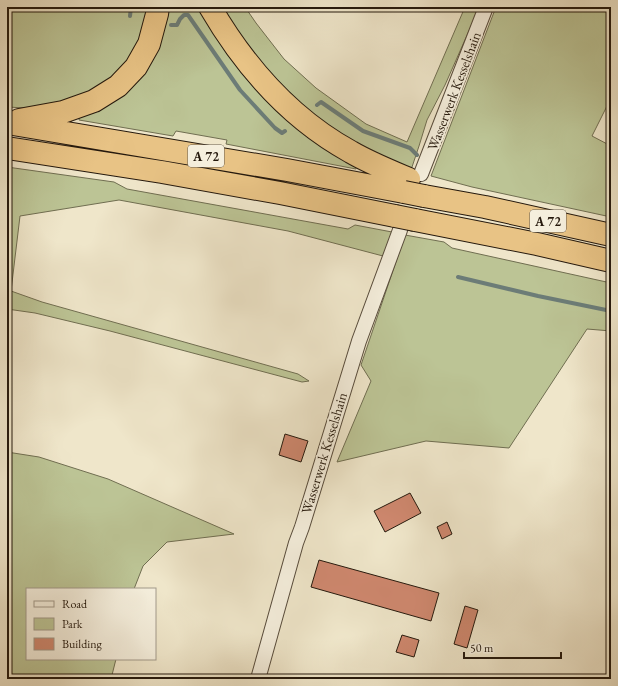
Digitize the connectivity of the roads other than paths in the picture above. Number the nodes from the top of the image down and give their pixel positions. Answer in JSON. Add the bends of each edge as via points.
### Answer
{"nodes":[{"id":1,"x":158,"y":7,"type":"edge"},
{"id":2,"x":210,"y":7,"type":"edge"},
{"id":3,"x":486,"y":7,"type":"edge"},
{"id":4,"x":7,"y":123,"type":"edge"},
{"id":5,"x":7,"y":148,"type":"edge"},
{"id":6,"x":417,"y":185,"type":"junction"},
{"id":7,"x":403,"y":222,"type":"junction"},
{"id":8,"x":611,"y":235,"type":"edge"},
{"id":9,"x":611,"y":261,"type":"edge"},
{"id":10,"x":258,"y":679,"type":"edge"}],
"edges":[{"from":1,"to":4,"type":"highway","via":[[149,44],[136,68],[118,86],[94,101],[63,112]]},
{"from":2,"to":6,"type":"highway","via":[[256,74],[291,110],[327,138]]},
{"from":3,"to":6,"type":"street","name":"Wasserwerk Kesselshain"},
{"from":4,"to":6,"type":"highway","number":"A 72","via":[[280,169]]},
{"from":5,"to":7,"type":"highway","number":"A 72","via":[[280,193]]},
{"from":6,"to":8,"type":"highway","number":"A 72","via":[[485,207]]},
{"from":7,"to":9,"type":"highway","number":"A 72","via":[[537,244]]},
{"from":7,"to":10,"type":"street","name":"Wasserwerk Kesselshain","via":[[356,348],[296,543]]}]}
